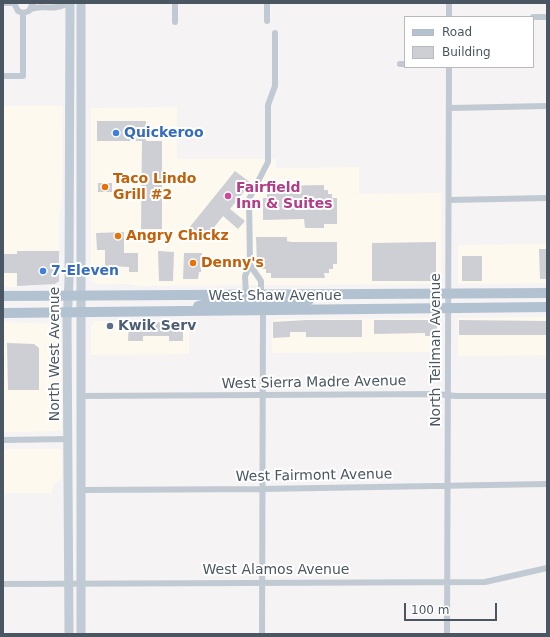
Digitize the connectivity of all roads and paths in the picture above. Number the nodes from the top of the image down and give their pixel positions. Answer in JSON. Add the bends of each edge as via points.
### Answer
{"nodes":[{"id":1,"x":14,"y":3,"type":"edge"},
{"id":2,"x":67,"y":3,"type":"edge"},
{"id":3,"x":81,"y":3,"type":"edge"},
{"id":4,"x":175,"y":3,"type":"edge"},
{"id":5,"x":267,"y":3,"type":"edge"},
{"id":6,"x":449,"y":3,"type":"edge"},
{"id":7,"x":3,"y":4,"type":"edge"},
{"id":8,"x":52,"y":5,"type":"edge"},
{"id":9,"x":32,"y":6,"type":"edge"},
{"id":10,"x":23,"y":13,"type":"junction"},
{"id":11,"x":449,"y":16,"type":"edge"},
{"id":12,"x":534,"y":17,"type":"edge"},
{"id":13,"x":547,"y":17,"type":"edge"},
{"id":14,"x":267,"y":21,"type":"dead end"},
{"id":15,"x":175,"y":22,"type":"dead end"},
{"id":16,"x":275,"y":33,"type":"dead end"},
{"id":17,"x":81,"y":67,"type":"junction"},
{"id":18,"x":450,"y":68,"type":"edge"},
{"id":19,"x":3,"y":76,"type":"edge"},
{"id":20,"x":547,"y":106,"type":"edge"},
{"id":21,"x":450,"y":108,"type":"junction"},
{"id":22,"x":70,"y":121,"type":"junction"},
{"id":23,"x":81,"y":174,"type":"junction"},
{"id":24,"x":547,"y":198,"type":"edge"},
{"id":25,"x":449,"y":200,"type":"junction"},
{"id":26,"x":250,"y":265,"type":"junction"},
{"id":27,"x":547,"y":292,"type":"edge"},
{"id":28,"x":448,"y":293,"type":"junction"},
{"id":29,"x":261,"y":294,"type":"junction"},
{"id":30,"x":324,"y":294,"type":"junction"},
{"id":31,"x":68,"y":295,"type":"junction"},
{"id":32,"x":81,"y":295,"type":"junction"},
{"id":33,"x":246,"y":295,"type":"junction"},
{"id":34,"x":3,"y":296,"type":"edge"},
{"id":35,"x":547,"y":307,"type":"edge"},
{"id":36,"x":448,"y":308,"type":"junction"},
{"id":37,"x":184,"y":310,"type":"junction"},
{"id":38,"x":263,"y":310,"type":"junction"},
{"id":39,"x":3,"y":313,"type":"edge"},
{"id":40,"x":67,"y":313,"type":"junction"},
{"id":41,"x":81,"y":313,"type":"junction"},
{"id":42,"x":448,"y":395,"type":"junction"},
{"id":43,"x":80,"y":396,"type":"junction"},
{"id":44,"x":262,"y":396,"type":"junction"},
{"id":45,"x":547,"y":396,"type":"edge"},
{"id":46,"x":3,"y":440,"type":"edge"},
{"id":47,"x":69,"y":440,"type":"junction"},
{"id":48,"x":547,"y":484,"type":"edge"},
{"id":49,"x":448,"y":487,"type":"junction"},
{"id":50,"x":262,"y":489,"type":"junction"},
{"id":51,"x":81,"y":490,"type":"junction"},
{"id":52,"x":81,"y":512,"type":"junction"},
{"id":53,"x":547,"y":568,"type":"edge"},
{"id":54,"x":447,"y":581,"type":"junction"},
{"id":55,"x":262,"y":582,"type":"junction"},
{"id":56,"x":3,"y":584,"type":"edge"},
{"id":57,"x":70,"y":584,"type":"junction"},
{"id":58,"x":81,"y":584,"type":"junction"},
{"id":59,"x":69,"y":634,"type":"edge"},
{"id":60,"x":81,"y":634,"type":"edge"},
{"id":61,"x":262,"y":634,"type":"edge"},
{"id":62,"x":447,"y":634,"type":"edge"}],
"edges":[{"from":1,"to":7,"type":"street"},
{"from":1,"to":10,"type":"street","via":[[18,11]]},
{"from":2,"to":8,"type":"street","via":[[59,7]]},
{"from":2,"to":17,"type":"main road","via":[[73,4],[76,9],[76,44]]},
{"from":2,"to":22,"type":"main road","name":"North West Avenue"},
{"from":3,"to":17,"type":"main road","name":"North West Avenue"},
{"from":4,"to":15,"type":"street"},
{"from":5,"to":14,"type":"street"},
{"from":6,"to":11,"type":"street"},
{"from":8,"to":9,"type":"street"},
{"from":9,"to":10,"type":"street"},
{"from":10,"to":19,"type":"street","via":[[23,76]]},
{"from":12,"to":13,"type":"street"},
{"from":16,"to":26,"type":"street","via":[[275,86],[268,105],[268,162],[249,199]]},
{"from":17,"to":23,"type":"main road","name":"North West Avenue"},
{"from":18,"to":21,"type":"street","name":"North Teilman Avenue"},
{"from":20,"to":21,"type":"street"},
{"from":21,"to":25,"type":"street","name":"North Teilman Avenue"},
{"from":22,"to":23,"type":"main road","via":[[75,128],[76,169]]},
{"from":22,"to":31,"type":"main road","name":"North West Avenue"},
{"from":23,"to":32,"type":"main road","name":"North West Avenue"},
{"from":24,"to":25,"type":"street"},
{"from":25,"to":28,"type":"street","name":"North Teilman Avenue"},
{"from":26,"to":29,"type":"street","via":[[261,281]]},
{"from":26,"to":33,"type":"street","via":[[245,276]]},
{"from":27,"to":28,"type":"main road","name":"West Shaw Avenue"},
{"from":28,"to":30,"type":"main road","name":"West Shaw Avenue"},
{"from":28,"to":36,"type":"street","name":"North Teilman Avenue"},
{"from":29,"to":30,"type":"main road","name":"West Shaw Avenue"},
{"from":29,"to":33,"type":"main road","name":"West Shaw Avenue"},
{"from":29,"to":37,"type":"main road","via":[[253,302],[214,302]]},
{"from":30,"to":38,"type":"main road","via":[[305,301],[270,303],[264,306]]},
{"from":31,"to":32,"type":"main road","name":"West Shaw Avenue"},
{"from":31,"to":34,"type":"main road","name":"West Shaw Avenue"},
{"from":31,"to":40,"type":"main road","name":"North West Avenue"},
{"from":32,"to":33,"type":"main road","name":"West Shaw Avenue"},
{"from":32,"to":41,"type":"main road","name":"North West Avenue"},
{"from":35,"to":36,"type":"main road","name":"West Shaw Avenue"},
{"from":36,"to":38,"type":"main road","name":"West Shaw Avenue"},
{"from":36,"to":42,"type":"street","name":"North Teilman Avenue"},
{"from":37,"to":38,"type":"main road","name":"West Shaw Avenue"},
{"from":37,"to":41,"type":"main road","name":"West Shaw Avenue"},
{"from":38,"to":44,"type":"street"},
{"from":39,"to":40,"type":"main road","name":"West Shaw Avenue"},
{"from":40,"to":41,"type":"main road","name":"West Shaw Avenue"},
{"from":40,"to":47,"type":"main road","name":"North West Avenue"},
{"from":41,"to":43,"type":"main road","name":"North West Avenue"},
{"from":42,"to":44,"type":"street","name":"West Sierra Madre Avenue"},
{"from":42,"to":45,"type":"street","name":"West Sierra Madre Avenue"},
{"from":42,"to":49,"type":"street","name":"North Teilman Avenue"},
{"from":43,"to":44,"type":"street","name":"West Sierra Madre Avenue"},
{"from":43,"to":51,"type":"main road","name":"North West Avenue"},
{"from":44,"to":50,"type":"street"},
{"from":46,"to":47,"type":"street"},
{"from":47,"to":52,"type":"main road","via":[[75,448],[76,499]]},
{"from":47,"to":57,"type":"main road","name":"North West Avenue"},
{"from":48,"to":49,"type":"street","name":"West Fairmont Avenue"},
{"from":49,"to":50,"type":"street","name":"West Fairmont Avenue"},
{"from":49,"to":54,"type":"street","name":"North Teilman Avenue"},
{"from":50,"to":51,"type":"street","name":"West Fairmont Avenue"},
{"from":50,"to":55,"type":"street"},
{"from":51,"to":52,"type":"main road","name":"North West Avenue"},
{"from":52,"to":58,"type":"main road","name":"North West Avenue"},
{"from":53,"to":54,"type":"street","name":"West Alamos Avenue","via":[[485,582]]},
{"from":54,"to":55,"type":"street","name":"West Alamos Avenue"},
{"from":54,"to":62,"type":"street","name":"North Teilman Avenue"},
{"from":55,"to":58,"type":"street","name":"West Alamos Avenue"},
{"from":55,"to":61,"type":"street"},
{"from":56,"to":57,"type":"street","name":"West Alamos Avenue"},
{"from":57,"to":58,"type":"street","name":"West Alamos Avenue"},
{"from":57,"to":59,"type":"main road","name":"North West Avenue"},
{"from":58,"to":60,"type":"main road","name":"North West Avenue"}]}
